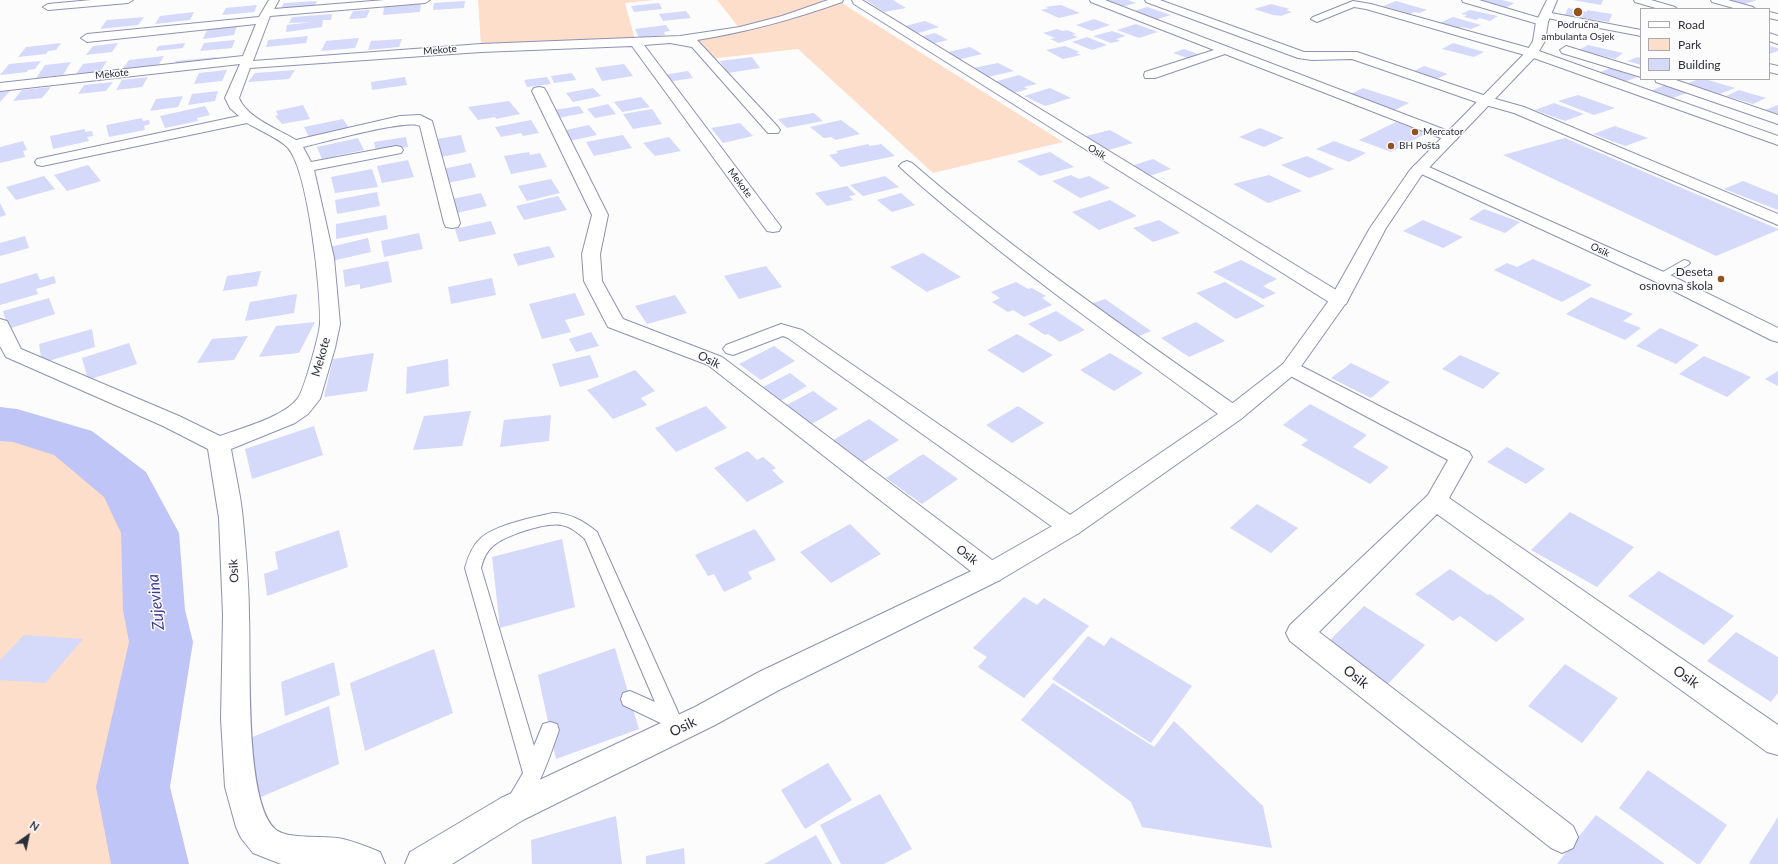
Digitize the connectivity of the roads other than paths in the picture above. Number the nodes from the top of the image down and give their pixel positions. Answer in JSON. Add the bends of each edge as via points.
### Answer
{"nodes":[{"id":1,"x":128,"y":0,"type":"edge"},
{"id":2,"x":425,"y":0,"type":"edge"},
{"id":3,"x":838,"y":0,"type":"edge"},
{"id":4,"x":857,"y":0,"type":"edge"},
{"id":5,"x":1095,"y":0,"type":"edge"},
{"id":6,"x":1150,"y":0,"type":"edge"},
{"id":7,"x":1467,"y":0,"type":"edge"},
{"id":8,"x":1639,"y":0,"type":"edge"},
{"id":9,"x":1716,"y":0,"type":"edge"},
{"id":10,"x":48,"y":7,"type":"dead end"},
{"id":11,"x":1667,"y":8,"type":"edge"},
{"id":12,"x":1744,"y":8,"type":"edge"},
{"id":13,"x":268,"y":11,"type":"edge"},
{"id":14,"x":1317,"y":19,"type":"dead end"},
{"id":15,"x":1542,"y":26,"type":"edge"},
{"id":16,"x":1640,"y":33,"type":"edge"},
{"id":17,"x":87,"y":38,"type":"dead end"},
{"id":18,"x":679,"y":40,"type":"junction"},
{"id":19,"x":636,"y":43,"type":"junction"},
{"id":20,"x":1225,"y":50,"type":"junction"},
{"id":21,"x":246,"y":62,"type":"junction"},
{"id":22,"x":1640,"y":73,"type":"edge"},
{"id":23,"x":1640,"y":74,"type":"edge"},
{"id":24,"x":1150,"y":75,"type":"dead end"},
{"id":25,"x":1653,"y":80,"type":"edge"},
{"id":26,"x":1664,"y":80,"type":"edge"},
{"id":27,"x":0,"y":86,"type":"edge"},
{"id":28,"x":539,"y":91,"type":"dead end"},
{"id":29,"x":1486,"y":101,"type":"junction"},
{"id":30,"x":249,"y":118,"type":"junction"},
{"id":31,"x":1778,"y":120,"type":"edge"},
{"id":32,"x":773,"y":130,"type":"dead end"},
{"id":33,"x":1451,"y":137,"type":"junction"},
{"id":34,"x":1778,"y":141,"type":"edge"},
{"id":35,"x":294,"y":145,"type":"junction"},
{"id":36,"x":396,"y":150,"type":"dead end"},
{"id":37,"x":42,"y":162,"type":"dead end"},
{"id":38,"x":907,"y":166,"type":"dead end"},
{"id":39,"x":306,"y":168,"type":"junction"},
{"id":40,"x":1420,"y":168,"type":"junction"},
{"id":41,"x":1778,"y":220,"type":"edge"},
{"id":42,"x":452,"y":223,"type":"dead end"},
{"id":43,"x":773,"y":228,"type":"dead end"},
{"id":44,"x":1684,"y":263,"type":"dead end"},
{"id":45,"x":1660,"y":277,"type":"junction"},
{"id":46,"x":1339,"y":300,"type":"junction"},
{"id":47,"x":0,"y":325,"type":"edge"},
{"id":48,"x":1778,"y":336,"type":"edge"},
{"id":49,"x":732,"y":349,"type":"dead end"},
{"id":50,"x":1290,"y":368,"type":"junction"},
{"id":51,"x":1233,"y":414,"type":"junction"},
{"id":52,"x":219,"y":445,"type":"junction"},
{"id":53,"x":1436,"y":501,"type":"junction"},
{"id":54,"x":1070,"y":527,"type":"junction"},
{"id":55,"x":991,"y":573,"type":"junction"},
{"id":56,"x":630,"y":699,"type":"dead end"},
{"id":57,"x":705,"y":716,"type":"junction"},
{"id":58,"x":671,"y":719,"type":"junction"},
{"id":59,"x":550,"y":730,"type":"dead end"},
{"id":60,"x":1778,"y":742,"type":"edge"},
{"id":61,"x":533,"y":774,"type":"junction"},
{"id":62,"x":512,"y":809,"type":"junction"},
{"id":63,"x":1562,"y":837,"type":"dead end"},
{"id":64,"x":368,"y":864,"type":"edge"},
{"id":65,"x":422,"y":864,"type":"edge"}],
"edges":[{"from":1,"to":10,"type":"street"},
{"from":2,"to":13,"type":"street"},
{"from":3,"to":18,"type":"street","via":[[740,30]]},
{"from":4,"to":46,"type":"street","name":"Osik","via":[[965,70]]},
{"from":5,"to":20,"type":"street"},
{"from":6,"to":29,"type":"street","via":[[1302,54],[1353,55]]},
{"from":7,"to":15,"type":"street"},
{"from":8,"to":11,"type":"street"},
{"from":9,"to":12,"type":"street"},
{"from":13,"to":17,"type":"street"},
{"from":13,"to":21,"type":"street"},
{"from":14,"to":15,"type":"street","via":[[1353,4],[1360,4]]},
{"from":15,"to":16,"type":"street"},
{"from":15,"to":22,"type":"street"},
{"from":15,"to":23,"type":"street"},
{"from":15,"to":29,"type":"street","name":"Osik"},
{"from":18,"to":19,"type":"street","name":"Mekote"},
{"from":18,"to":32,"type":"street","name":"Mekote","via":[[696,44]]},
{"from":19,"to":21,"type":"street","name":"Mekote","via":[[560,43]]},
{"from":19,"to":43,"type":"street","name":"Mekote"},
{"from":20,"to":24,"type":"street"},
{"from":20,"to":33,"type":"street"},
{"from":21,"to":27,"type":"street","name":"Mekote"},
{"from":21,"to":30,"type":"street","via":[[232,98],[235,105]]},
{"from":25,"to":34,"type":"street"},
{"from":26,"to":31,"type":"street"},
{"from":28,"to":55,"type":"street","name":"Osik","via":[[600,215],[591,254],[593,281],[615,323],[715,361]]},
{"from":29,"to":33,"type":"street","name":"Osik"},
{"from":29,"to":41,"type":"street","via":[[1519,110]]},
{"from":30,"to":35,"type":"street"},
{"from":30,"to":37,"type":"street"},
{"from":33,"to":40,"type":"street","name":"Osik"},
{"from":35,"to":39,"type":"street","name":"Mekote"},
{"from":35,"to":42,"type":"street","via":[[400,120],[425,121]]},
{"from":36,"to":39,"type":"street"},
{"from":38,"to":51,"type":"street","via":[[954,209]]},
{"from":39,"to":52,"type":"street","name":"Mekote","via":[[325,258],[330,324],[309,399],[287,418]]},
{"from":40,"to":45,"type":"street","name":"Osik"},
{"from":40,"to":46,"type":"street","name":"Osik","via":[[1378,228]]},
{"from":44,"to":45,"type":"lane"},
{"from":45,"to":48,"type":"street","name":"Osik"},
{"from":46,"to":50,"type":"street","name":"Osik"},
{"from":47,"to":52,"type":"street","via":[[13,353],[171,421]]},
{"from":49,"to":54,"type":"street","name":"Osik","via":[[781,330],[795,334]]},
{"from":50,"to":51,"type":"street","name":"Osik"},
{"from":50,"to":53,"type":"street","name":"Osik","via":[[1461,457]]},
{"from":51,"to":54,"type":"street","name":"Osik"},
{"from":52,"to":64,"type":"street","name":"Osik","via":[[231,518],[240,787],[252,827],[266,842],[286,850],[342,855]]},
{"from":53,"to":60,"type":"street","name":"Osik"},
{"from":53,"to":63,"type":"street","name":"Osik","via":[[1300,633]]},
{"from":54,"to":55,"type":"street","name":"Osik"},
{"from":55,"to":57,"type":"street","name":"Osik","via":[[769,681]]},
{"from":56,"to":58,"type":"lane"},
{"from":57,"to":58,"type":"lane","via":[[681,725]]},
{"from":57,"to":62,"type":"street","name":"Osik"},
{"from":58,"to":61,"type":"lane","via":[[591,536],[577,524],[557,518],[523,526],[489,540],[478,552],[473,568]]},
{"from":59,"to":61,"type":"lane"},
{"from":61,"to":62,"type":"lane"},
{"from":62,"to":65,"type":"street","name":"Osik"}]}
